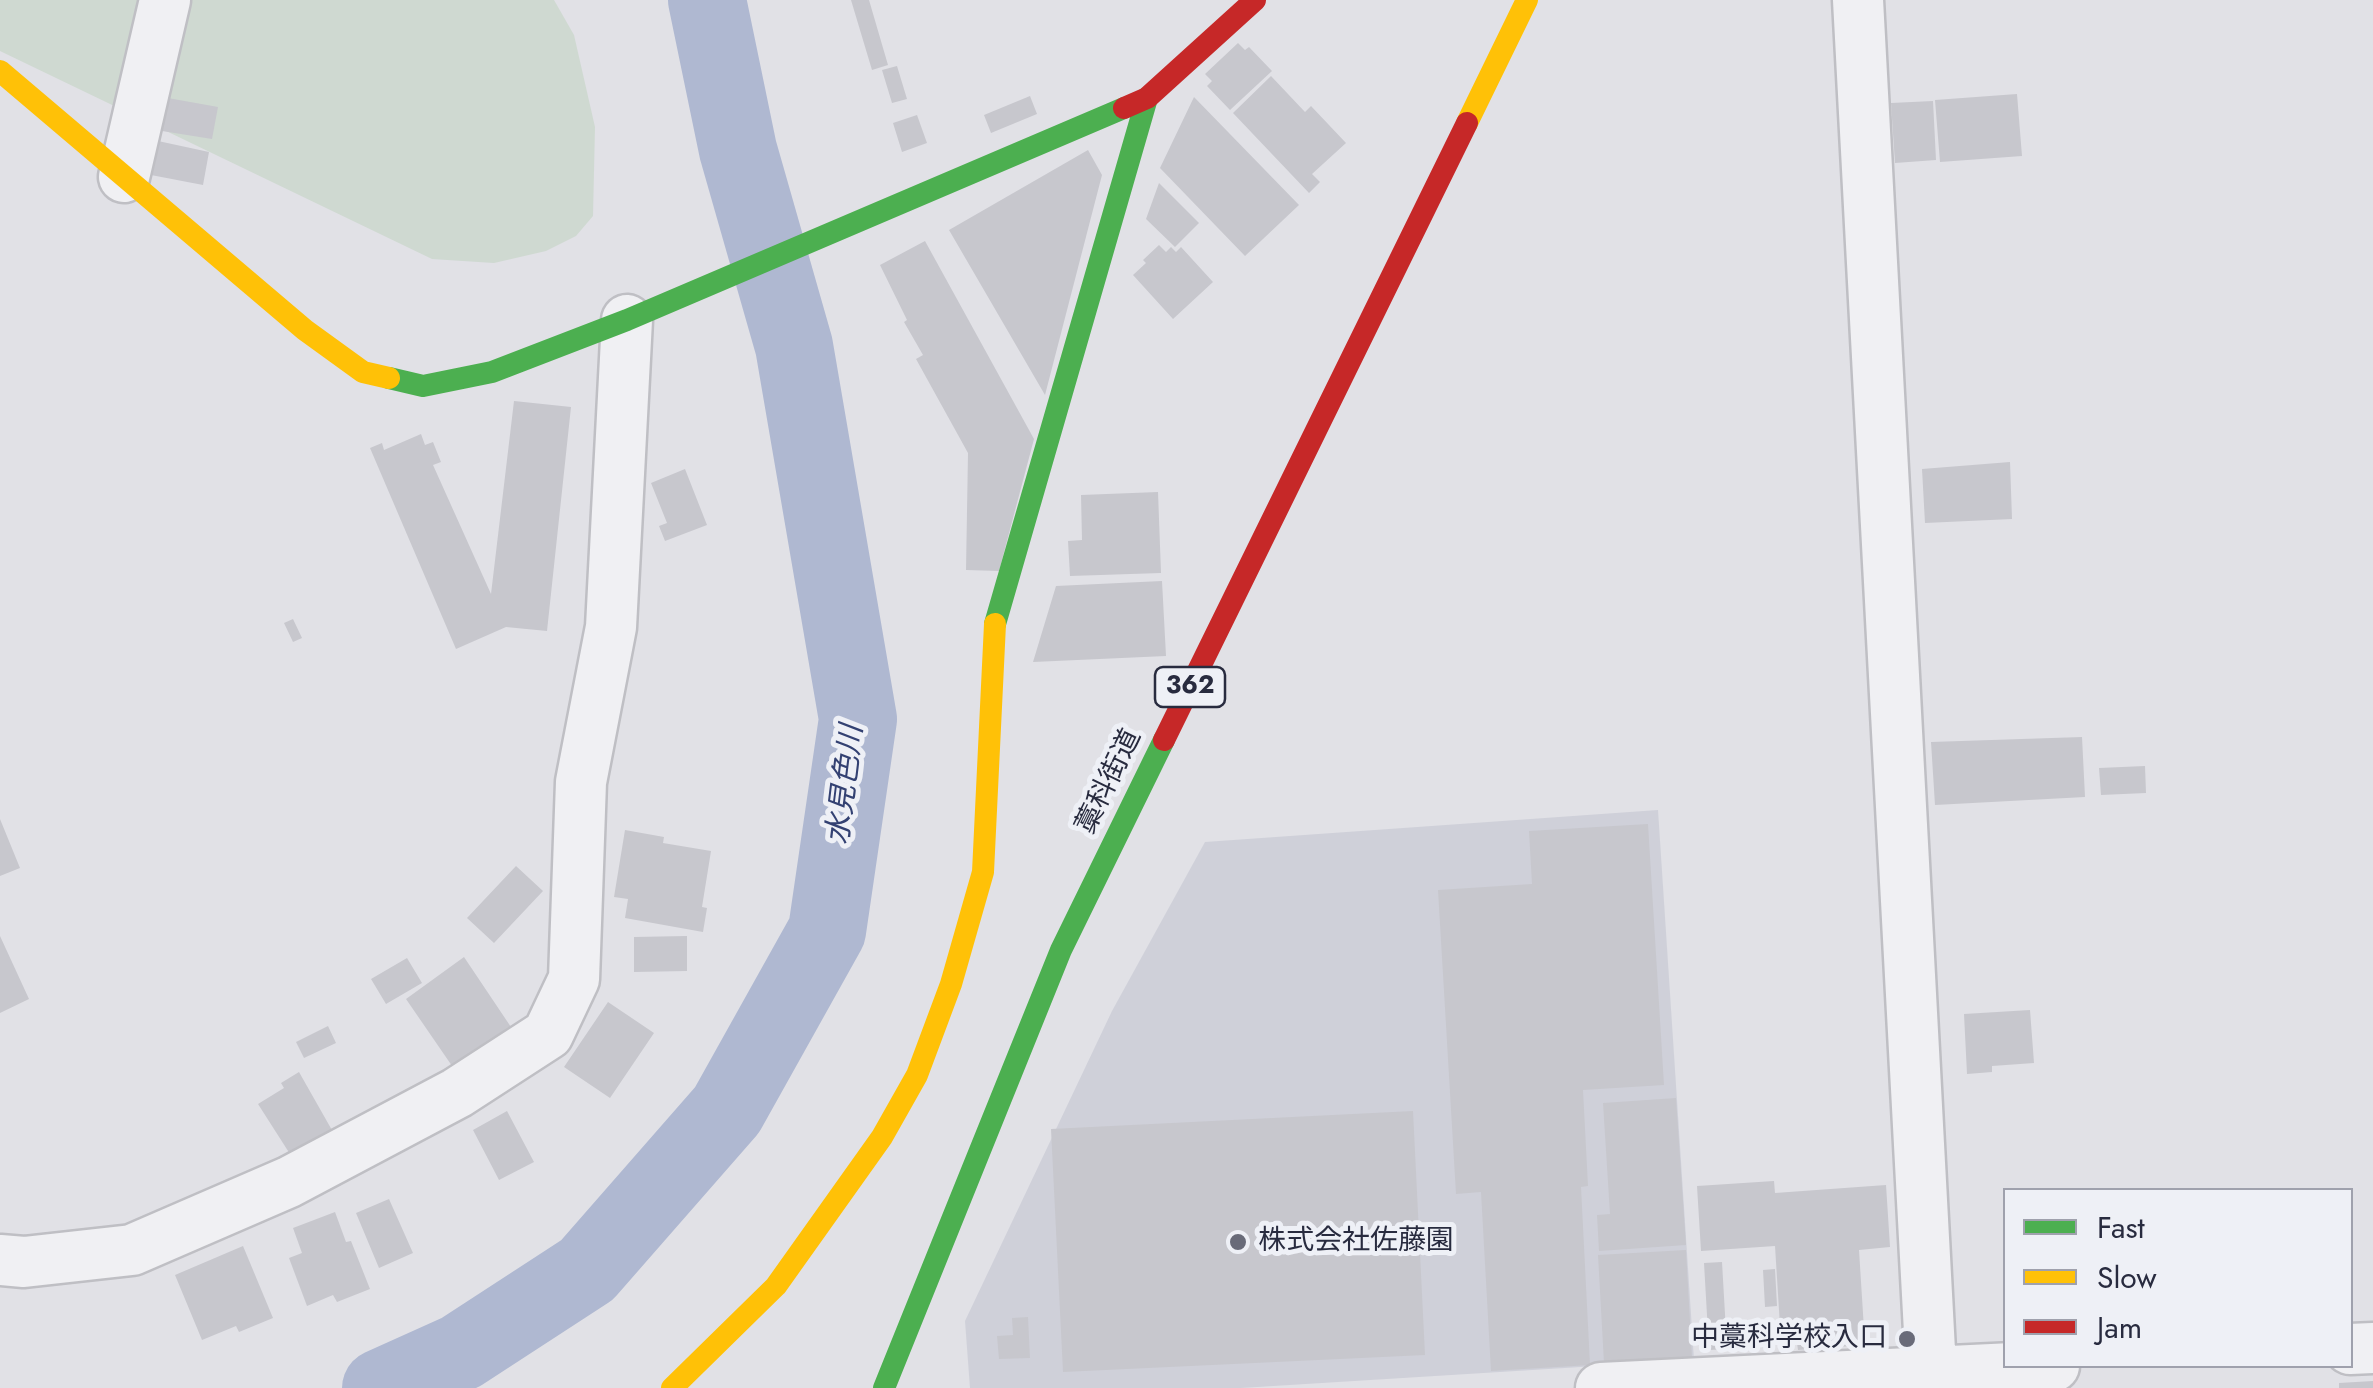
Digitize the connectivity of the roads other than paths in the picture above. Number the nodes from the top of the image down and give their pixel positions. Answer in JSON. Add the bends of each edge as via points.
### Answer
{"nodes":[{"id":1,"x":165,"y":0,"type":"edge"},
{"id":2,"x":1255,"y":0,"type":"edge"},
{"id":3,"x":1527,"y":0,"type":"edge"},
{"id":4,"x":1858,"y":0,"type":"edge"},
{"id":5,"x":0,"y":71,"type":"edge"},
{"id":6,"x":1147,"y":98,"type":"junction"},
{"id":7,"x":124,"y":176,"type":"junction"},
{"id":8,"x":628,"y":320,"type":"junction"},
{"id":9,"x":0,"y":1260,"type":"edge"},
{"id":10,"x":2036,"y":1368,"type":"edge"},
{"id":11,"x":1931,"y":1380,"type":"edge"},
{"id":12,"x":672,"y":1388,"type":"edge"},
{"id":13,"x":884,"y":1388,"type":"edge"},
{"id":14,"x":1601,"y":1388,"type":"edge"}],
"edges":[{"from":1,"to":7,"type":"street"},
{"from":2,"to":6,"type":"main road"},
{"from":3,"to":13,"type":"main road","name":"藁科街道","number":"362","via":[[1061,950]]},
{"from":4,"to":11,"type":"street"},
{"from":5,"to":7,"type":"main road"},
{"from":6,"to":8,"type":"main road"},
{"from":6,"to":12,"type":"main road","via":[[995,620],[982,872],[951,984],[917,1076],[832,1211],[776,1286]]},
{"from":7,"to":8,"type":"main road","via":[[363,372],[423,386],[492,372]]},
{"from":8,"to":9,"type":"street","via":[[611,627],[581,782],[574,979],[548,1034],[457,1093],[289,1182],[132,1250]]},
{"from":10,"to":11,"type":"street"},
{"from":11,"to":14,"type":"street"}]}
